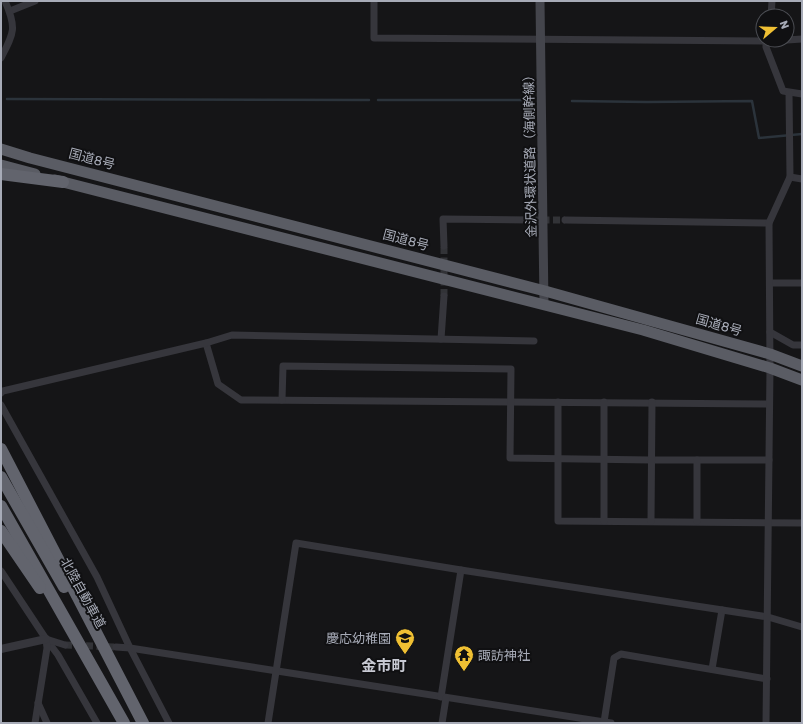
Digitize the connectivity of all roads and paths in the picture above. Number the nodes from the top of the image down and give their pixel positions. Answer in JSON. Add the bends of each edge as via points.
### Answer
{"nodes":[{"id":1,"x":5,"y":1,"type":"edge"},
{"id":2,"x":34,"y":1,"type":"edge"},
{"id":3,"x":374,"y":1,"type":"edge"},
{"id":4,"x":540,"y":1,"type":"edge"},
{"id":5,"x":10,"y":11,"type":"junction"},
{"id":6,"x":541,"y":40,"type":"junction"},
{"id":7,"x":755,"y":41,"type":"edge"},
{"id":8,"x":766,"y":48,"type":"edge"},
{"id":9,"x":1,"y":58,"type":"edge"},
{"id":10,"x":789,"y":93,"type":"junction"},
{"id":11,"x":802,"y":94,"type":"edge"},
{"id":12,"x":1,"y":149,"type":"edge"},
{"id":13,"x":1,"y":165,"type":"edge"},
{"id":14,"x":1,"y":174,"type":"edge"},
{"id":15,"x":790,"y":178,"type":"junction"},
{"id":16,"x":802,"y":179,"type":"edge"},
{"id":17,"x":62,"y":182,"type":"junction"},
{"id":18,"x":532,"y":220,"type":"tunnel mouth"},
{"id":19,"x":565,"y":220,"type":"tunnel mouth"},
{"id":20,"x":769,"y":223,"type":"junction"},
{"id":21,"x":444,"y":246,"type":"tunnel mouth"},
{"id":22,"x":770,"y":283,"type":"junction"},
{"id":23,"x":802,"y":283,"type":"edge"},
{"id":24,"x":545,"y":291,"type":"junction"},
{"id":25,"x":444,"y":296,"type":"tunnel mouth"},
{"id":26,"x":544,"y":305,"type":"junction"},
{"id":27,"x":770,"y":332,"type":"junction"},
{"id":28,"x":442,"y":339,"type":"junction"},
{"id":29,"x":534,"y":341,"type":"dead end"},
{"id":30,"x":206,"y":343,"type":"junction"},
{"id":31,"x":802,"y":345,"type":"edge"},
{"id":32,"x":770,"y":354,"type":"junction"},
{"id":33,"x":802,"y":366,"type":"edge"},
{"id":34,"x":770,"y":368,"type":"junction"},
{"id":35,"x":802,"y":380,"type":"edge"},
{"id":36,"x":1,"y":393,"type":"edge"},
{"id":37,"x":282,"y":400,"type":"junction"},
{"id":38,"x":511,"y":401,"type":"junction"},
{"id":39,"x":558,"y":402,"type":"junction"},
{"id":40,"x":604,"y":402,"type":"junction"},
{"id":41,"x":652,"y":402,"type":"junction"},
{"id":42,"x":769,"y":404,"type":"junction"},
{"id":43,"x":1,"y":405,"type":"edge"},
{"id":44,"x":1,"y":449,"type":"edge"},
{"id":45,"x":557,"y":459,"type":"junction"},
{"id":46,"x":604,"y":460,"type":"junction"},
{"id":47,"x":651,"y":460,"type":"junction"},
{"id":48,"x":697,"y":460,"type":"junction"},
{"id":49,"x":769,"y":460,"type":"junction"},
{"id":50,"x":1,"y":477,"type":"edge"},
{"id":51,"x":1,"y":506,"type":"edge"},
{"id":52,"x":604,"y":521,"type":"junction"},
{"id":53,"x":651,"y":521,"type":"junction"},
{"id":54,"x":697,"y":521,"type":"junction"},
{"id":55,"x":768,"y":522,"type":"junction"},
{"id":56,"x":802,"y":522,"type":"edge"},
{"id":57,"x":1,"y":530,"type":"edge"},
{"id":58,"x":461,"y":570,"type":"junction"},
{"id":59,"x":1,"y":571,"type":"edge"},
{"id":60,"x":722,"y":610,"type":"junction"},
{"id":61,"x":768,"y":617,"type":"junction"},
{"id":62,"x":802,"y":627,"type":"edge"},
{"id":63,"x":46,"y":639,"type":"junction"},
{"id":64,"x":65,"y":645,"type":"tunnel mouth"},
{"id":65,"x":116,"y":647,"type":"tunnel mouth"},
{"id":66,"x":130,"y":648,"type":"junction"},
{"id":67,"x":1,"y":649,"type":"edge"},
{"id":68,"x":712,"y":669,"type":"junction"},
{"id":69,"x":276,"y":671,"type":"junction"},
{"id":70,"x":767,"y":679,"type":"junction"},
{"id":71,"x":104,"y":687,"type":"junction"},
{"id":72,"x":443,"y":697,"type":"junction"},
{"id":73,"x":37,"y":701,"type":"junction"},
{"id":74,"x":608,"y":722,"type":"edge"},
{"id":75,"x":34,"y":723,"type":"edge"},
{"id":76,"x":47,"y":723,"type":"edge"},
{"id":77,"x":97,"y":723,"type":"edge"},
{"id":78,"x":124,"y":723,"type":"edge"},
{"id":79,"x":140,"y":723,"type":"edge"},
{"id":80,"x":143,"y":723,"type":"edge"},
{"id":81,"x":169,"y":723,"type":"edge"},
{"id":82,"x":268,"y":723,"type":"edge"},
{"id":83,"x":442,"y":723,"type":"edge"},
{"id":84,"x":766,"y":723,"type":"edge"}],
"edges":[{"from":1,"to":5,"type":"street"},
{"from":2,"to":5,"type":"street"},
{"from":3,"to":6,"type":"street","via":[[374,38]]},
{"from":4,"to":6,"type":"main road","name":"金沢外環状道路（海側幹線）"},
{"from":5,"to":9,"type":"street","via":[[12,36]]},
{"from":6,"to":7,"type":"street"},
{"from":6,"to":24,"type":"main road","name":"金沢外環状道路（海側幹線）"},
{"from":8,"to":10,"type":"street","via":[[783,91]]},
{"from":10,"to":11,"type":"street"},
{"from":10,"to":15,"type":"street"},
{"from":12,"to":24,"type":"highway","name":"国道8号"},
{"from":13,"to":17,"type":"highway","name":"国道8号"},
{"from":14,"to":17,"type":"highway"},
{"from":15,"to":16,"type":"street"},
{"from":15,"to":20,"type":"street"},
{"from":17,"to":26,"type":"highway","name":"国道8号"},
{"from":18,"to":21,"type":"street","via":[[443,219]]},
{"from":19,"to":20,"type":"street"},
{"from":20,"to":22,"type":"street"},
{"from":22,"to":23,"type":"street"},
{"from":22,"to":27,"type":"street"},
{"from":24,"to":26,"type":"main road","name":"金沢外環状道路（海側幹線）"},
{"from":24,"to":32,"type":"highway","name":"国道8号"},
{"from":25,"to":28,"type":"street"},
{"from":26,"to":34,"type":"highway","name":"国道8号","via":[[643,330]]},
{"from":27,"to":31,"type":"street","via":[[793,345]]},
{"from":27,"to":32,"type":"street"},
{"from":28,"to":29,"type":"street"},
{"from":28,"to":30,"type":"street","via":[[232,335]]},
{"from":30,"to":36,"type":"street"},
{"from":30,"to":37,"type":"street","via":[[218,384],[241,400]]},
{"from":32,"to":33,"type":"highway","name":"国道8号"},
{"from":32,"to":34,"type":"street"},
{"from":34,"to":35,"type":"highway","name":"国道8号"},
{"from":34,"to":42,"type":"street"},
{"from":37,"to":38,"type":"street"},
{"from":37,"to":38,"type":"street","via":[[283,366],[511,369]]},
{"from":38,"to":39,"type":"street"},
{"from":38,"to":45,"type":"street","via":[[510,458]]},
{"from":39,"to":40,"type":"street"},
{"from":39,"to":45,"type":"street"},
{"from":40,"to":41,"type":"street"},
{"from":40,"to":46,"type":"street"},
{"from":41,"to":42,"type":"street"},
{"from":41,"to":47,"type":"street"},
{"from":42,"to":49,"type":"street"},
{"from":43,"to":66,"type":"street","via":[[97,577]]},
{"from":44,"to":80,"type":"highway"},
{"from":45,"to":46,"type":"street"},
{"from":45,"to":52,"type":"street","via":[[558,521]]},
{"from":46,"to":47,"type":"street"},
{"from":46,"to":52,"type":"street"},
{"from":47,"to":48,"type":"street"},
{"from":47,"to":53,"type":"street"},
{"from":48,"to":49,"type":"street"},
{"from":48,"to":54,"type":"street"},
{"from":49,"to":55,"type":"street"},
{"from":50,"to":79,"type":"highway","name":"北陸自動車道"},
{"from":51,"to":71,"type":"highway"},
{"from":52,"to":53,"type":"street"},
{"from":53,"to":54,"type":"street"},
{"from":54,"to":55,"type":"street"},
{"from":55,"to":56,"type":"street"},
{"from":55,"to":61,"type":"street"},
{"from":57,"to":71,"type":"highway"},
{"from":58,"to":60,"type":"street"},
{"from":58,"to":69,"type":"street","via":[[296,543]]},
{"from":58,"to":72,"type":"street"},
{"from":59,"to":63,"type":"street"},
{"from":60,"to":61,"type":"street"},
{"from":60,"to":68,"type":"street"},
{"from":61,"to":62,"type":"street"},
{"from":61,"to":70,"type":"street"},
{"from":63,"to":64,"type":"street"},
{"from":63,"to":67,"type":"street"},
{"from":63,"to":73,"type":"street","via":[[48,648]]},
{"from":63,"to":77,"type":"street"},
{"from":65,"to":66,"type":"street"},
{"from":66,"to":69,"type":"street"},
{"from":66,"to":81,"type":"street"},
{"from":68,"to":70,"type":"street"},
{"from":68,"to":74,"type":"street","via":[[621,654],[614,658]]},
{"from":69,"to":72,"type":"street"},
{"from":69,"to":82,"type":"street"},
{"from":70,"to":84,"type":"street"},
{"from":71,"to":78,"type":"highway"},
{"from":72,"to":74,"type":"street"},
{"from":72,"to":83,"type":"street"},
{"from":73,"to":75,"type":"street"},
{"from":73,"to":76,"type":"street"}]}
